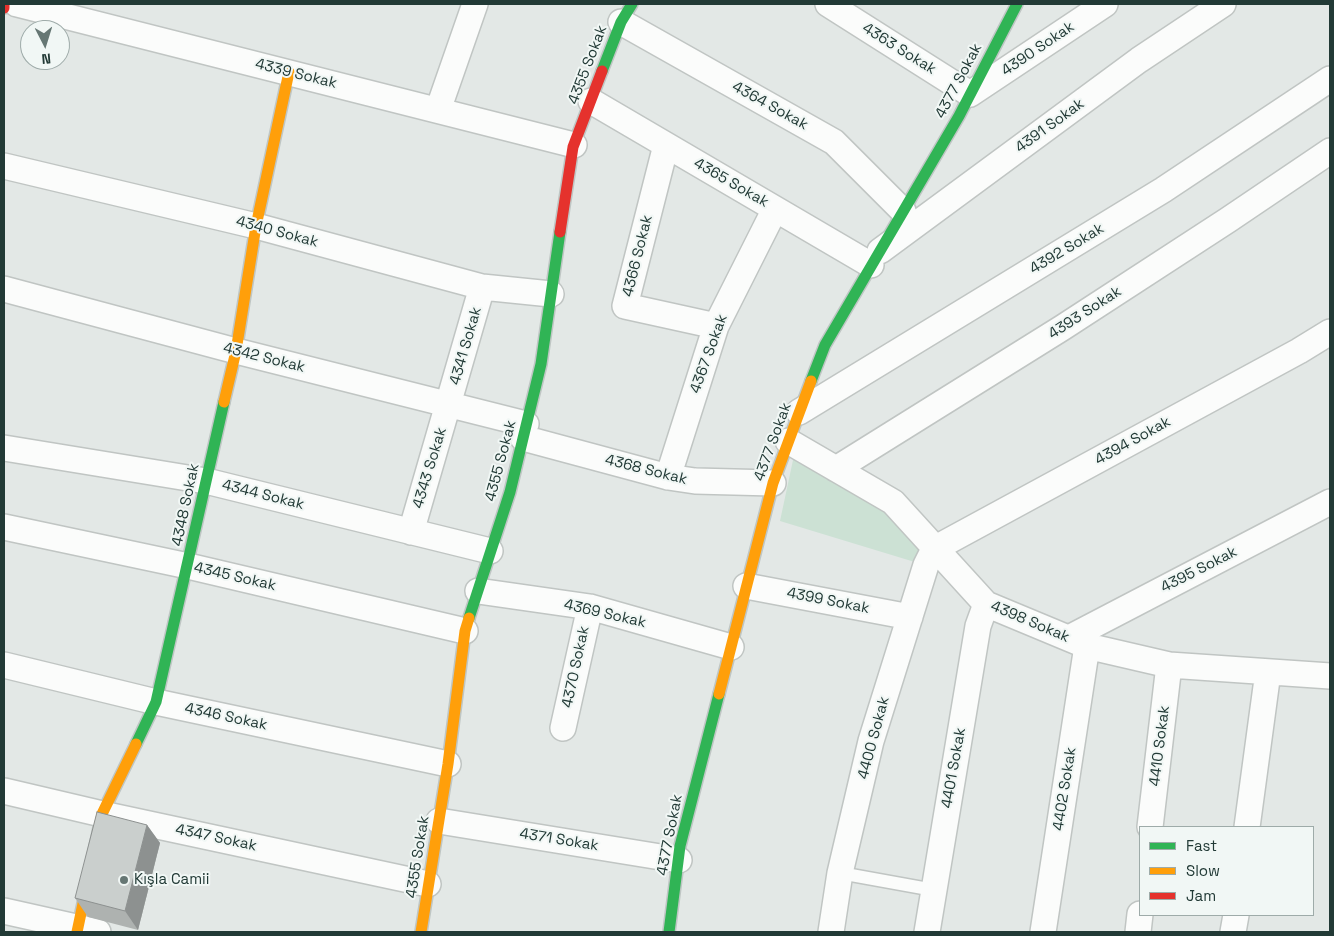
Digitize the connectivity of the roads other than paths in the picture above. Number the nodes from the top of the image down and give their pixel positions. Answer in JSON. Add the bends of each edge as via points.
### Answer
{"nodes":[{"id":1,"x":4,"y":4,"type":"edge"},
{"id":2,"x":17,"y":4,"type":"edge"},
{"id":3,"x":475,"y":4,"type":"edge"},
{"id":4,"x":828,"y":4,"type":"edge"},
{"id":5,"x":1017,"y":4,"type":"edge"},
{"id":6,"x":1105,"y":4,"type":"edge"},
{"id":7,"x":1223,"y":4,"type":"edge"},
{"id":8,"x":4,"y":8,"type":"edge"},
{"id":9,"x":626,"y":13,"type":"edge"},
{"id":10,"x":289,"y":72,"type":"junction"},
{"id":11,"x":1330,"y":80,"type":"edge"},
{"id":12,"x":970,"y":94,"type":"junction"},
{"id":13,"x":591,"y":101,"type":"junction"},
{"id":14,"x":438,"y":110,"type":"junction"},
{"id":15,"x":574,"y":144,"type":"junction"},
{"id":16,"x":666,"y":145,"type":"junction"},
{"id":17,"x":1330,"y":151,"type":"edge"},
{"id":18,"x":4,"y":166,"type":"edge"},
{"id":19,"x":775,"y":209,"type":"junction"},
{"id":20,"x":903,"y":211,"type":"junction"},
{"id":21,"x":256,"y":226,"type":"junction"},
{"id":22,"x":876,"y":258,"type":"junction"},
{"id":23,"x":482,"y":287,"type":"junction"},
{"id":24,"x":4,"y":289,"type":"edge"},
{"id":25,"x":551,"y":294,"type":"junction"},
{"id":26,"x":716,"y":326,"type":"junction"},
{"id":27,"x":1330,"y":332,"type":"edge"},
{"id":28,"x":236,"y":351,"type":"junction"},
{"id":29,"x":449,"y":404,"type":"junction"},
{"id":30,"x":799,"y":412,"type":"junction"},
{"id":31,"x":524,"y":431,"type":"junction"},
{"id":32,"x":788,"y":441,"type":"junction"},
{"id":33,"x":4,"y":448,"type":"edge"},
{"id":34,"x":836,"y":469,"type":"junction"},
{"id":35,"x":668,"y":477,"type":"junction"},
{"id":36,"x":206,"y":481,"type":"junction"},
{"id":37,"x":772,"y":483,"type":"junction"},
{"id":38,"x":1330,"y":502,"type":"edge"},
{"id":39,"x":4,"y":527,"type":"edge"},
{"id":40,"x":411,"y":532,"type":"junction"},
{"id":41,"x":934,"y":549,"type":"junction"},
{"id":42,"x":490,"y":552,"type":"junction"},
{"id":43,"x":188,"y":566,"type":"junction"},
{"id":44,"x":746,"y":586,"type":"junction"},
{"id":45,"x":478,"y":591,"type":"junction"},
{"id":46,"x":986,"y":604,"type":"junction"},
{"id":47,"x":590,"y":607,"type":"junction"},
{"id":48,"x":910,"y":616,"type":"junction"},
{"id":49,"x":465,"y":630,"type":"junction"},
{"id":50,"x":1078,"y":642,"type":"junction"},
{"id":51,"x":731,"y":647,"type":"junction"},
{"id":52,"x":4,"y":665,"type":"edge"},
{"id":53,"x":1169,"y":665,"type":"junction"},
{"id":54,"x":1268,"y":672,"type":"junction"},
{"id":55,"x":1330,"y":676,"type":"edge"},
{"id":56,"x":156,"y":702,"type":"junction"},
{"id":57,"x":563,"y":728,"type":"dead end"},
{"id":58,"x":448,"y":764,"type":"junction"},
{"id":59,"x":4,"y":791,"type":"edge"},
{"id":60,"x":102,"y":814,"type":"junction"},
{"id":61,"x":438,"y":821,"type":"junction"},
{"id":62,"x":1150,"y":826,"type":"edge"},
{"id":63,"x":1247,"y":826,"type":"edge"},
{"id":64,"x":678,"y":860,"type":"junction"},
{"id":65,"x":840,"y":873,"type":"junction"},
{"id":66,"x":428,"y":884,"type":"junction"},
{"id":67,"x":934,"y":890,"type":"junction"},
{"id":68,"x":4,"y":910,"type":"edge"},
{"id":69,"x":1140,"y":916,"type":"edge"},
{"id":70,"x":1236,"y":916,"type":"edge"},
{"id":71,"x":84,"y":931,"type":"edge"},
{"id":72,"x":421,"y":932,"type":"edge"},
{"id":73,"x":669,"y":932,"type":"edge"},
{"id":74,"x":831,"y":932,"type":"edge"},
{"id":75,"x":928,"y":932,"type":"edge"},
{"id":76,"x":1043,"y":932,"type":"edge"},
{"id":77,"x":1138,"y":932,"type":"edge"},
{"id":78,"x":1233,"y":932,"type":"edge"}],
"edges":[{"from":1,"to":8,"type":"street"},
{"from":2,"to":10,"type":"street","name":"4339 Sokak"},
{"from":3,"to":14,"type":"street"},
{"from":4,"to":12,"type":"street","name":"4363 Sokak"},
{"from":5,"to":12,"type":"street","name":"4377 Sokak"},
{"from":6,"to":12,"type":"street","name":"4390 Sokak"},
{"from":7,"to":22,"type":"street","name":"4391 Sokak","via":[[1140,60]]},
{"from":9,"to":13,"type":"street","name":"4355 Sokak"},
{"from":9,"to":20,"type":"street","name":"4364 Sokak","via":[[834,142]]},
{"from":10,"to":14,"type":"street","name":"4339 Sokak"},
{"from":10,"to":21,"type":"street","name":"4348 Sokak"},
{"from":11,"to":30,"type":"street","name":"4392 Sokak","via":[[1163,190]]},
{"from":12,"to":20,"type":"street","name":"4377 Sokak"},
{"from":13,"to":15,"type":"street","name":"4355 Sokak"},
{"from":13,"to":16,"type":"street","name":"4365 Sokak"},
{"from":14,"to":15,"type":"street","name":"4339 Sokak"},
{"from":15,"to":25,"type":"street","name":"4355 Sokak"},
{"from":16,"to":19,"type":"street","name":"4365 Sokak"},
{"from":16,"to":26,"type":"street","name":"4366 Sokak","via":[[625,306]]},
{"from":17,"to":34,"type":"street","name":"4393 Sokak","via":[[1062,328]]},
{"from":18,"to":21,"type":"street","name":"4340 Sokak"},
{"from":19,"to":22,"type":"street","name":"4365 Sokak"},
{"from":19,"to":26,"type":"street","name":"4367 Sokak"},
{"from":20,"to":22,"type":"street","name":"4377 Sokak"},
{"from":21,"to":23,"type":"street","name":"4340 Sokak"},
{"from":21,"to":28,"type":"street","name":"4348 Sokak"},
{"from":22,"to":30,"type":"street","name":"4377 Sokak","via":[[825,345]]},
{"from":23,"to":25,"type":"street","name":"4340 Sokak"},
{"from":23,"to":29,"type":"street","name":"4341 Sokak"},
{"from":24,"to":28,"type":"street","name":"4342 Sokak"},
{"from":25,"to":31,"type":"street","name":"4355 Sokak","via":[[541,364]]},
{"from":26,"to":35,"type":"street","name":"4367 Sokak"},
{"from":27,"to":41,"type":"street","name":"4394 Sokak"},
{"from":28,"to":29,"type":"street","name":"4342 Sokak"},
{"from":28,"to":36,"type":"street","name":"4348 Sokak"},
{"from":29,"to":31,"type":"street","name":"4342 Sokak"},
{"from":29,"to":40,"type":"street","name":"4343 Sokak"},
{"from":30,"to":32,"type":"street","name":"4377 Sokak"},
{"from":31,"to":35,"type":"street","name":"4368 Sokak"},
{"from":31,"to":42,"type":"street","name":"4355 Sokak","via":[[510,492]]},
{"from":32,"to":34,"type":"street","name":"4398 Sokak"},
{"from":32,"to":37,"type":"street","name":"4377 Sokak"},
{"from":33,"to":36,"type":"street","name":"4344 Sokak"},
{"from":34,"to":41,"type":"street","name":"4398 Sokak","via":[[893,502]]},
{"from":35,"to":37,"type":"street","name":"4368 Sokak"},
{"from":36,"to":40,"type":"street","name":"4344 Sokak"},
{"from":36,"to":43,"type":"street","name":"4348 Sokak"},
{"from":37,"to":44,"type":"street","name":"4377 Sokak"},
{"from":38,"to":50,"type":"street","name":"4395 Sokak"},
{"from":39,"to":43,"type":"street","name":"4345 Sokak"},
{"from":40,"to":42,"type":"street","name":"4344 Sokak"},
{"from":41,"to":46,"type":"street","name":"4398 Sokak"},
{"from":41,"to":48,"type":"street","name":"4400 Sokak"},
{"from":42,"to":45,"type":"street","name":"4355 Sokak"},
{"from":43,"to":49,"type":"street","name":"4345 Sokak"},
{"from":43,"to":56,"type":"street","name":"4348 Sokak"},
{"from":44,"to":48,"type":"street","name":"4399 Sokak"},
{"from":44,"to":51,"type":"street","name":"4377 Sokak"},
{"from":45,"to":47,"type":"street","name":"4369 Sokak"},
{"from":45,"to":49,"type":"street","name":"4355 Sokak"},
{"from":46,"to":50,"type":"street","name":"4398 Sokak"},
{"from":46,"to":67,"type":"street","name":"4401 Sokak","via":[[978,626]]},
{"from":47,"to":51,"type":"street","name":"4369 Sokak"},
{"from":47,"to":57,"type":"street","name":"4370 Sokak"},
{"from":48,"to":65,"type":"street","name":"4400 Sokak","via":[[872,740]]},
{"from":49,"to":58,"type":"street","name":"4355 Sokak"},
{"from":50,"to":53,"type":"street","name":"4398 Sokak"},
{"from":50,"to":76,"type":"street","name":"4402 Sokak"},
{"from":51,"to":64,"type":"street","name":"4377 Sokak"},
{"from":52,"to":56,"type":"street","name":"4346 Sokak"},
{"from":53,"to":54,"type":"street","name":"4398 Sokak"},
{"from":53,"to":62,"type":"street","name":"4410 Sokak"},
{"from":54,"to":55,"type":"street","name":"4398 Sokak"},
{"from":54,"to":63,"type":"street"},
{"from":56,"to":58,"type":"street","name":"4346 Sokak"},
{"from":56,"to":60,"type":"street","name":"4348 Sokak"},
{"from":58,"to":61,"type":"street","name":"4355 Sokak"},
{"from":59,"to":60,"type":"street","name":"4347 Sokak"},
{"from":60,"to":66,"type":"street","name":"4347 Sokak"},
{"from":60,"to":71,"type":"street","name":"4348 Sokak"},
{"from":61,"to":64,"type":"street","name":"4371 Sokak"},
{"from":61,"to":66,"type":"street","name":"4355 Sokak"},
{"from":64,"to":73,"type":"street","name":"4377 Sokak"},
{"from":65,"to":67,"type":"lane"},
{"from":65,"to":74,"type":"street","name":"4400 Sokak"},
{"from":66,"to":72,"type":"street","name":"4355 Sokak"},
{"from":67,"to":75,"type":"street","name":"4401 Sokak"},
{"from":68,"to":71,"type":"street"},
{"from":69,"to":77,"type":"street"},
{"from":70,"to":78,"type":"street"}]}
